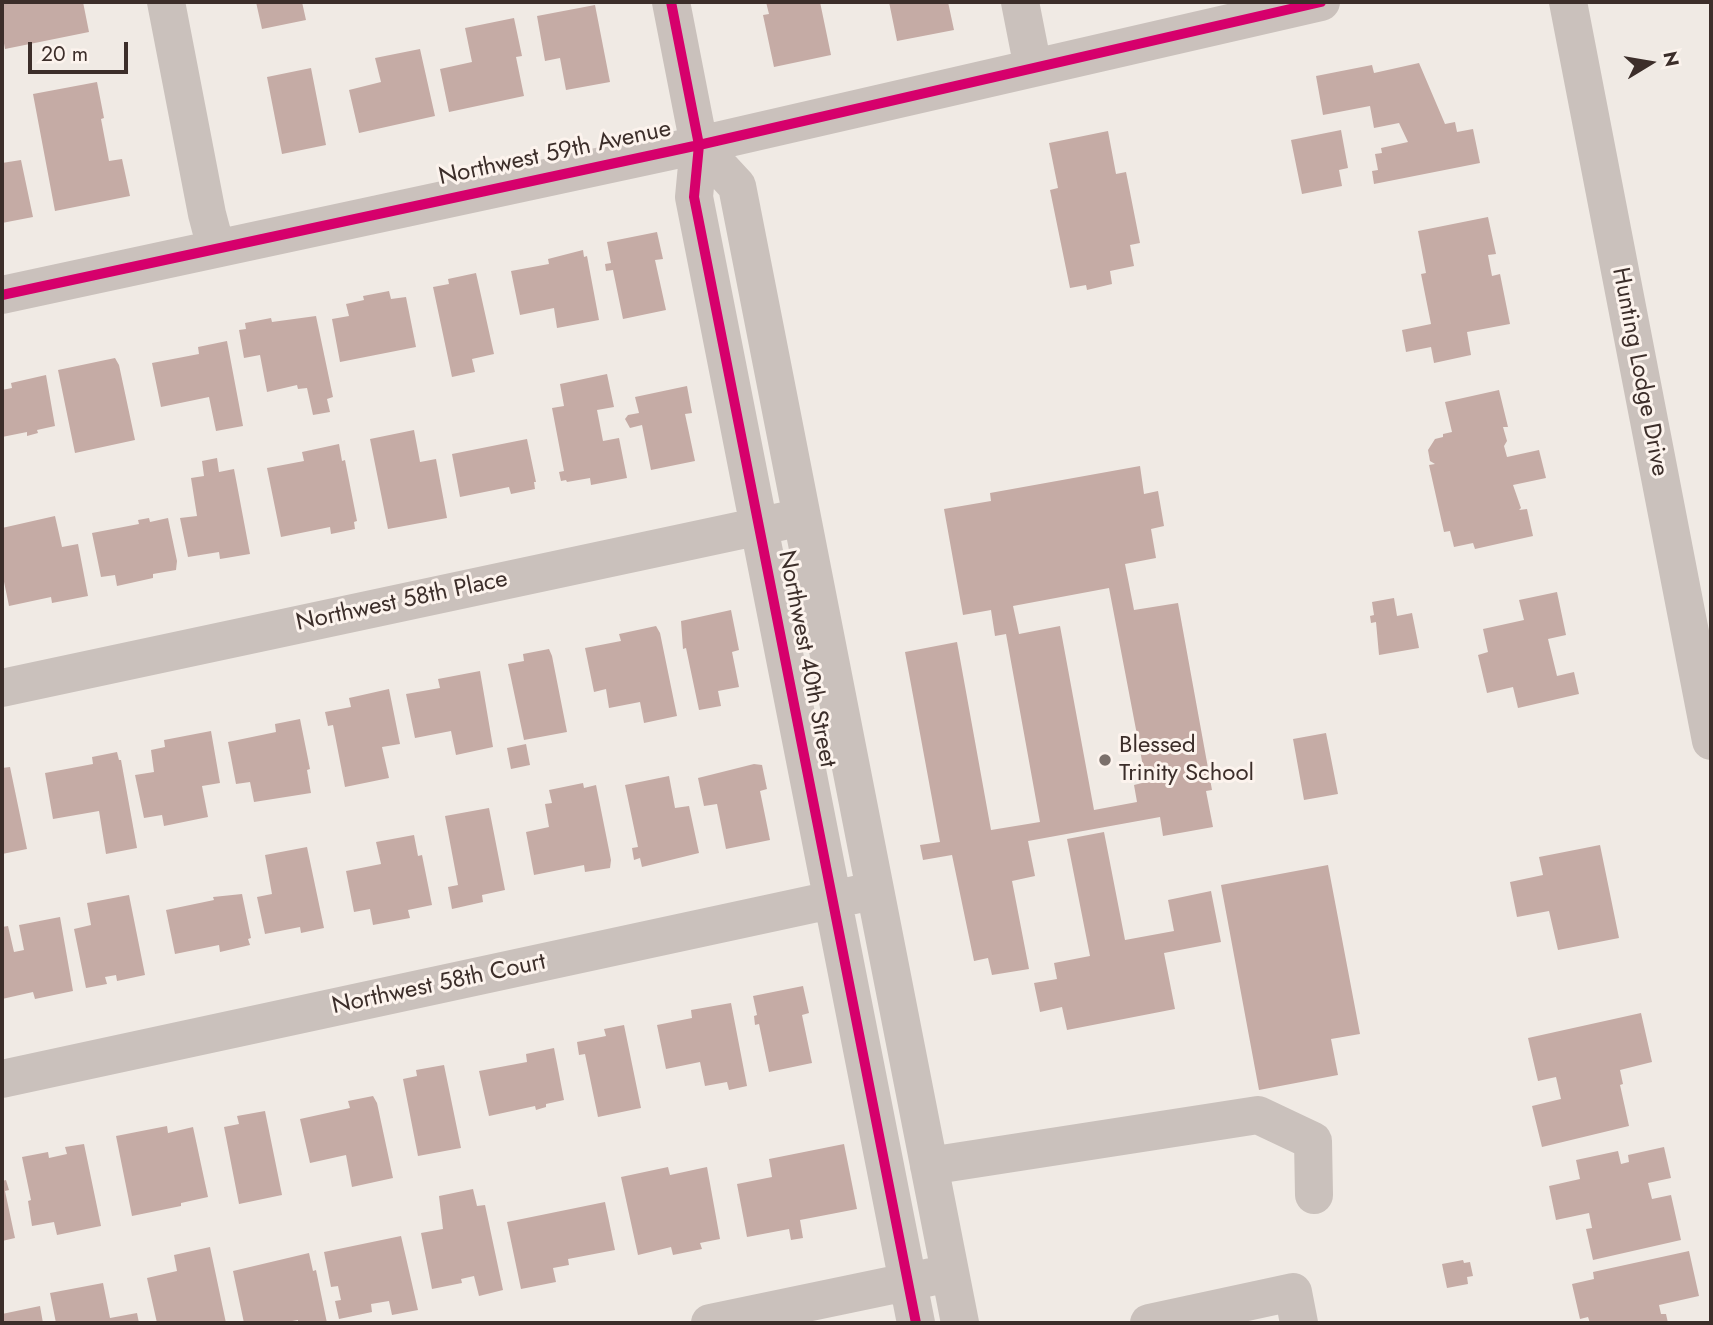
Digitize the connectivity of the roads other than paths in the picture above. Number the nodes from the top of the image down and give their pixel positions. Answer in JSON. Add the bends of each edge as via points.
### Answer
{"nodes":[{"id":1,"x":166,"y":2,"type":"edge"},
{"id":2,"x":671,"y":2,"type":"edge"},
{"id":3,"x":1020,"y":2,"type":"edge"},
{"id":4,"x":1321,"y":2,"type":"edge"},
{"id":5,"x":1568,"y":2,"type":"edge"},
{"id":6,"x":1033,"y":68,"type":"junction"},
{"id":7,"x":699,"y":145,"type":"junction"},
{"id":8,"x":216,"y":248,"type":"junction"},
{"id":9,"x":2,"y":295,"type":"edge"},
{"id":10,"x":802,"y":517,"type":"junction"},
{"id":11,"x":759,"y":526,"type":"junction"},
{"id":12,"x":2,"y":688,"type":"edge"},
{"id":13,"x":1711,"y":741,"type":"edge"},
{"id":14,"x":875,"y":890,"type":"junction"},
{"id":15,"x":832,"y":900,"type":"junction"},
{"id":16,"x":2,"y":1079,"type":"edge"},
{"id":17,"x":929,"y":1166,"type":"junction"},
{"id":18,"x":1314,"y":1195,"type":"dead end"},
{"id":19,"x":950,"y":1273,"type":"junction"},
{"id":20,"x":908,"y":1282,"type":"junction"},
{"id":21,"x":710,"y":1323,"type":"edge"},
{"id":22,"x":916,"y":1323,"type":"edge"},
{"id":23,"x":960,"y":1323,"type":"edge"},
{"id":24,"x":1149,"y":1323,"type":"edge"},
{"id":25,"x":1299,"y":1323,"type":"edge"}],
"edges":[{"from":1,"to":8,"type":"street"},
{"from":2,"to":7,"type":"street","name":"Northwest 40th Street"},
{"from":3,"to":6,"type":"street"},
{"from":4,"to":6,"type":"street","name":"Northwest 59th Avenue"},
{"from":5,"to":13,"type":"street","name":"Hunting Lodge Drive"},
{"from":6,"to":7,"type":"street","name":"Northwest 59th Avenue"},
{"from":7,"to":8,"type":"street","name":"Northwest 59th Avenue"},
{"from":7,"to":10,"type":"street","name":"Northwest 40th Street","via":[[737,186]]},
{"from":7,"to":11,"type":"street","name":"Northwest 40th Street","via":[[694,197]]},
{"from":8,"to":9,"type":"street","name":"Northwest 59th Avenue"},
{"from":10,"to":11,"type":"street","name":"Northwest 58th Place"},
{"from":10,"to":14,"type":"street","name":"Northwest 40th Street"},
{"from":11,"to":12,"type":"street","name":"Northwest 58th Place"},
{"from":11,"to":15,"type":"street","name":"Northwest 40th Street"},
{"from":14,"to":15,"type":"street","name":"Northwest 58th Court"},
{"from":14,"to":17,"type":"street","name":"Northwest 40th Street"},
{"from":15,"to":16,"type":"street","name":"Northwest 58th Court"},
{"from":15,"to":20,"type":"street","name":"Northwest 40th Street"},
{"from":17,"to":18,"type":"street","via":[[1258,1115],[1313,1141]]},
{"from":17,"to":19,"type":"street","name":"Northwest 40th Street"},
{"from":19,"to":20,"type":"street"},
{"from":19,"to":23,"type":"street","name":"Northwest 40th Street"},
{"from":20,"to":21,"type":"street"},
{"from":20,"to":22,"type":"street","name":"Northwest 40th Street"},
{"from":24,"to":25,"type":"street","via":[[1293,1292]]}]}
